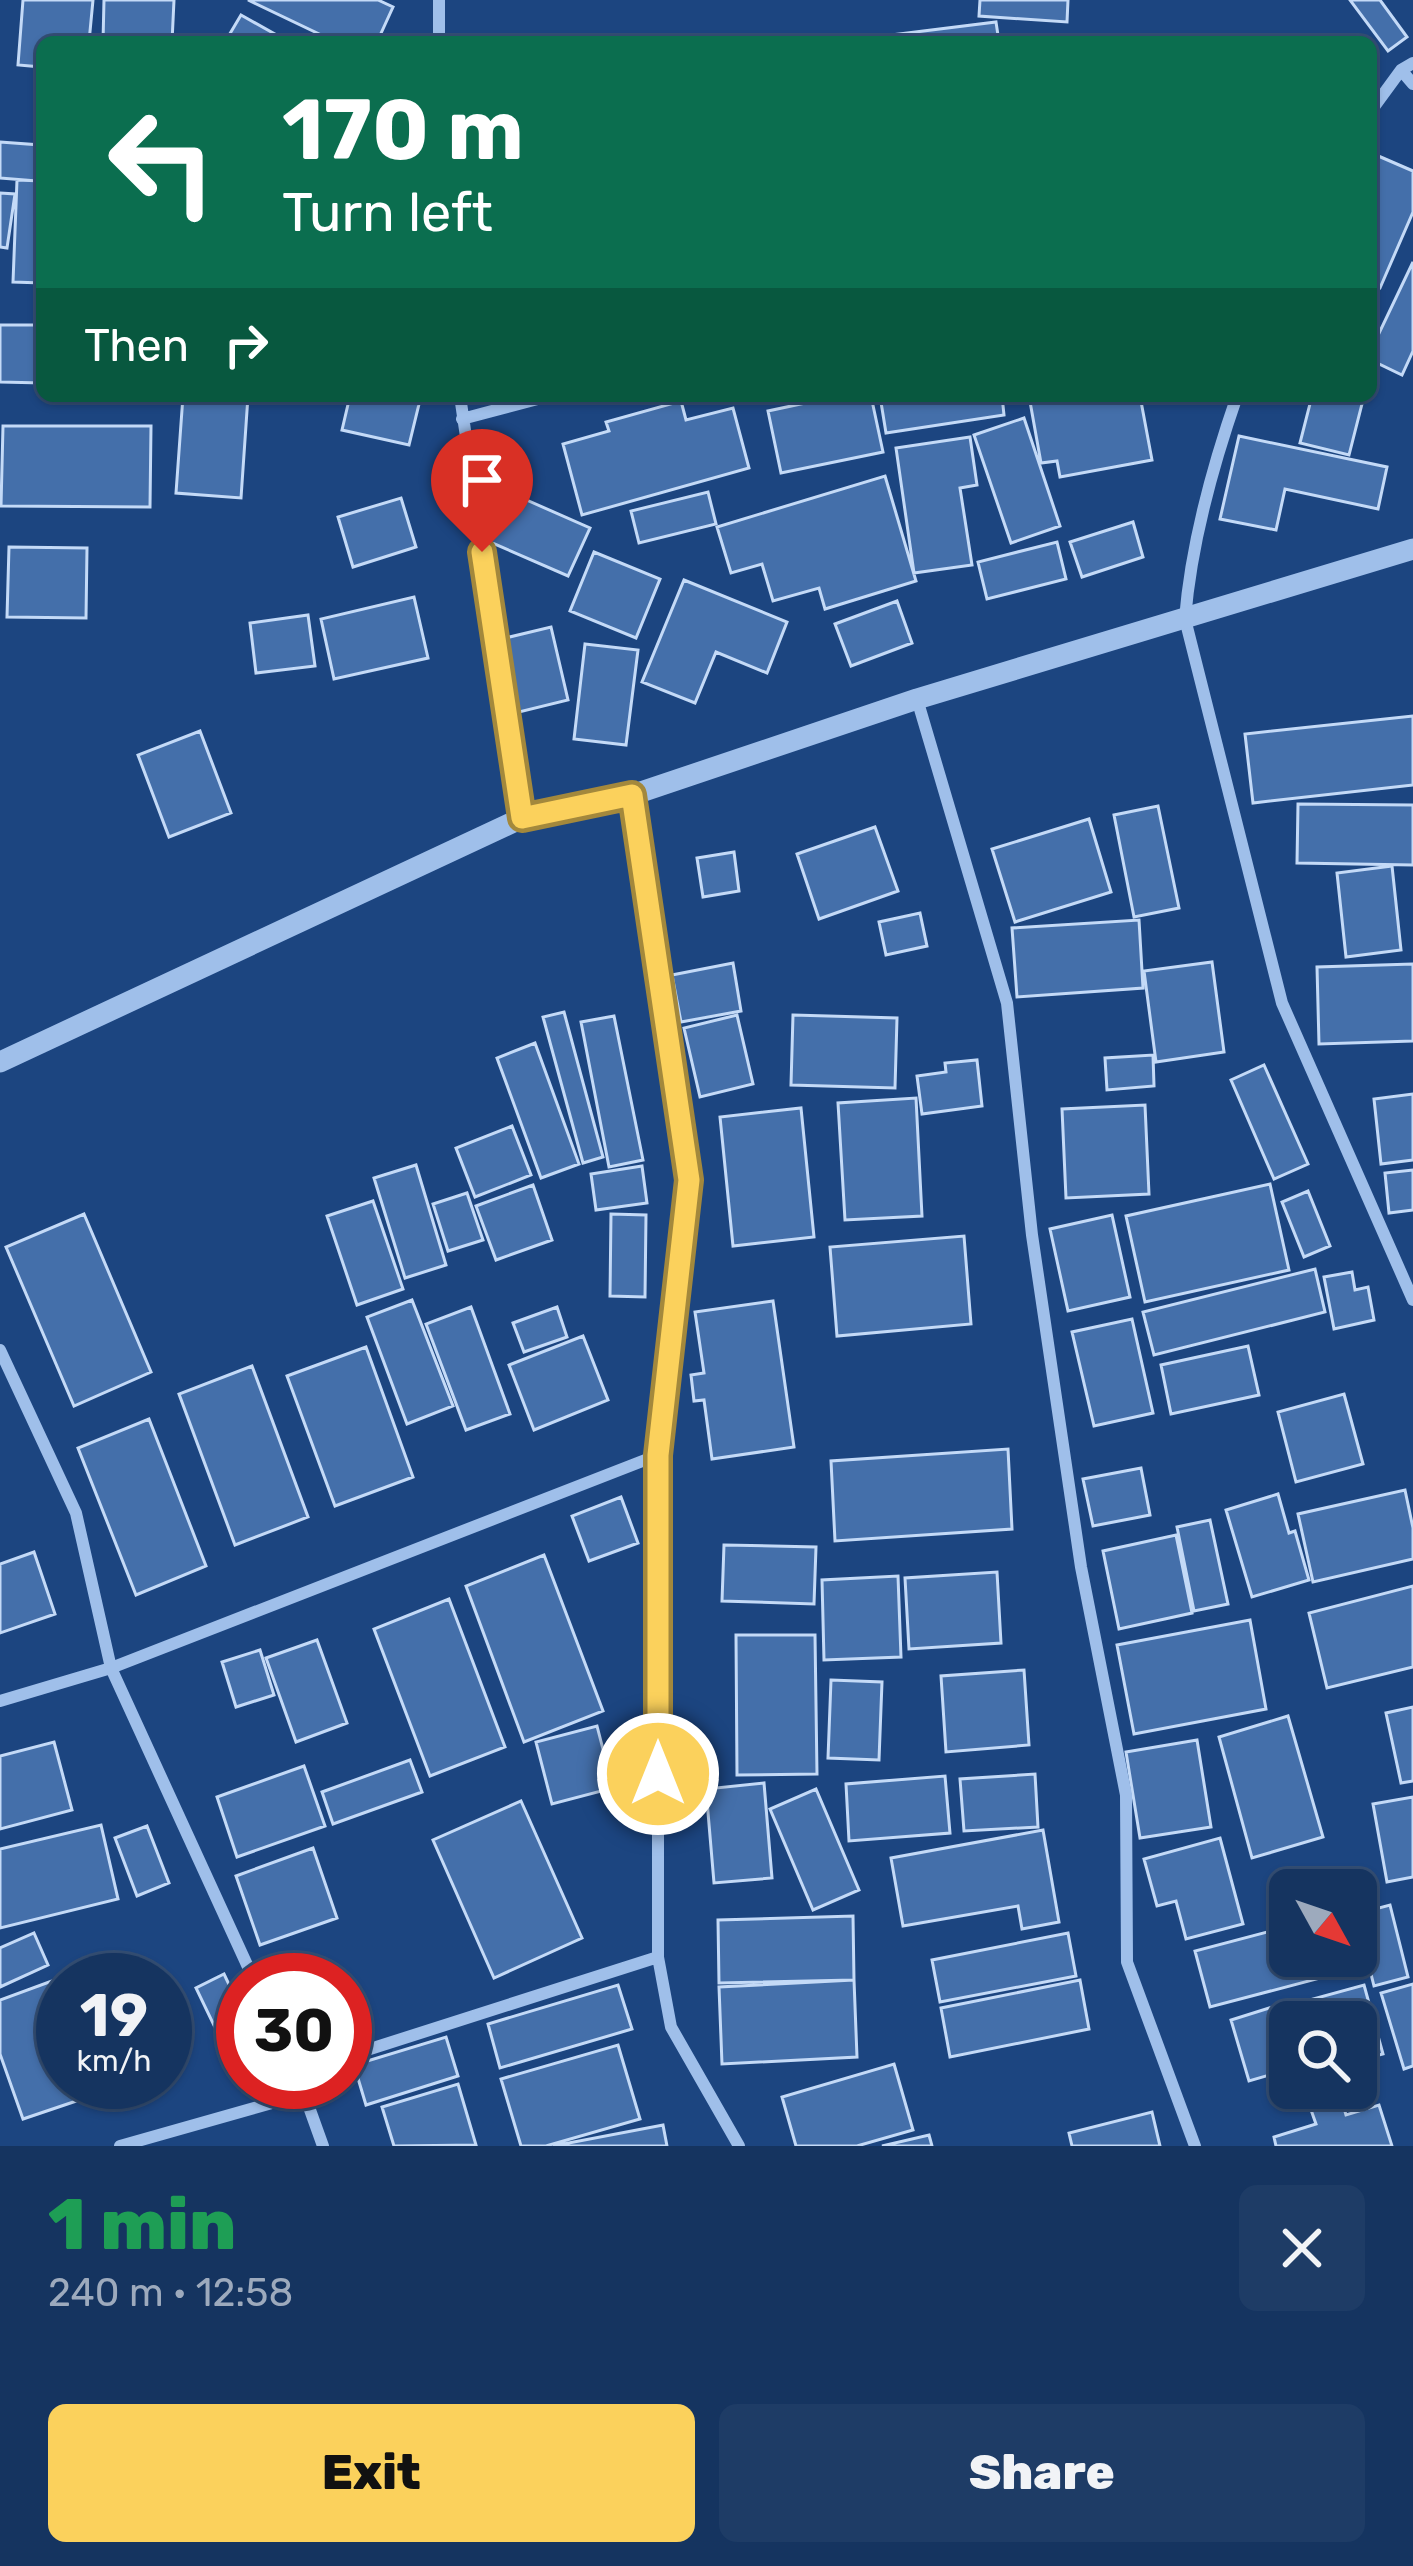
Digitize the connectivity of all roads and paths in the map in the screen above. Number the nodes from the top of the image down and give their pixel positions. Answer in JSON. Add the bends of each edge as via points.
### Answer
{"nodes":[{"id":1,"x":439,"y":0,"type":"edge"},
{"id":2,"x":439,"y":36,"type":"edge"},
{"id":3,"x":1407,"y":66,"type":"edge"},
{"id":4,"x":1413,"y":84,"type":"edge"},
{"id":5,"x":1377,"y":104,"type":"edge"},
{"id":6,"x":461,"y":402,"type":"edge"},
{"id":7,"x":526,"y":402,"type":"edge"},
{"id":8,"x":1235,"y":402,"type":"edge"},
{"id":9,"x":462,"y":419,"type":"junction"},
{"id":10,"x":1413,"y":549,"type":"edge"},
{"id":11,"x":1185,"y":619,"type":"junction"},
{"id":12,"x":917,"y":699,"type":"junction"},
{"id":13,"x":632,"y":795,"type":"junction"},
{"id":14,"x":522,"y":818,"type":"junction"},
{"id":15,"x":0,"y":1062,"type":"edge"},
{"id":16,"x":1413,"y":1300,"type":"edge"},
{"id":17,"x":0,"y":1350,"type":"edge"},
{"id":18,"x":658,"y":1455,"type":"junction"},
{"id":19,"x":111,"y":1667,"type":"junction"},
{"id":20,"x":0,"y":1701,"type":"edge"},
{"id":21,"x":242,"y":1953,"type":"edge"},
{"id":22,"x":658,"y":1957,"type":"junction"},
{"id":23,"x":372,"y":2048,"type":"edge"},
{"id":24,"x":236,"y":2109,"type":"edge"},
{"id":25,"x":310,"y":2109,"type":"edge"},
{"id":26,"x":120,"y":2146,"type":"edge"},
{"id":27,"x":323,"y":2146,"type":"edge"},
{"id":28,"x":739,"y":2146,"type":"edge"},
{"id":29,"x":1196,"y":2146,"type":"edge"}],
"edges":[{"from":1,"to":2,"type":"street"},
{"from":3,"to":4,"type":"street"},
{"from":3,"to":5,"type":"street"},
{"from":6,"to":9,"type":"street"},
{"from":7,"to":9,"type":"street"},
{"from":8,"to":11,"type":"street","via":[[1216,454]]},
{"from":9,"to":14,"type":"street"},
{"from":10,"to":11,"type":"street"},
{"from":11,"to":12,"type":"street"},
{"from":11,"to":16,"type":"street","via":[[1282,1004]]},
{"from":12,"to":13,"type":"street"},
{"from":12,"to":29,"type":"street","via":[[1007,1004],[1081,1568],[1126,1795],[1127,1962]]},
{"from":13,"to":14,"type":"street"},
{"from":13,"to":18,"type":"street","via":[[689,1180]]},
{"from":14,"to":15,"type":"street"},
{"from":17,"to":19,"type":"street","via":[[76,1513]]},
{"from":18,"to":19,"type":"street"},
{"from":18,"to":22,"type":"street"},
{"from":19,"to":20,"type":"street"},
{"from":19,"to":21,"type":"street"},
{"from":22,"to":23,"type":"street"},
{"from":22,"to":28,"type":"street","via":[[670,2027]]},
{"from":24,"to":26,"type":"street"},
{"from":25,"to":27,"type":"street"}]}
